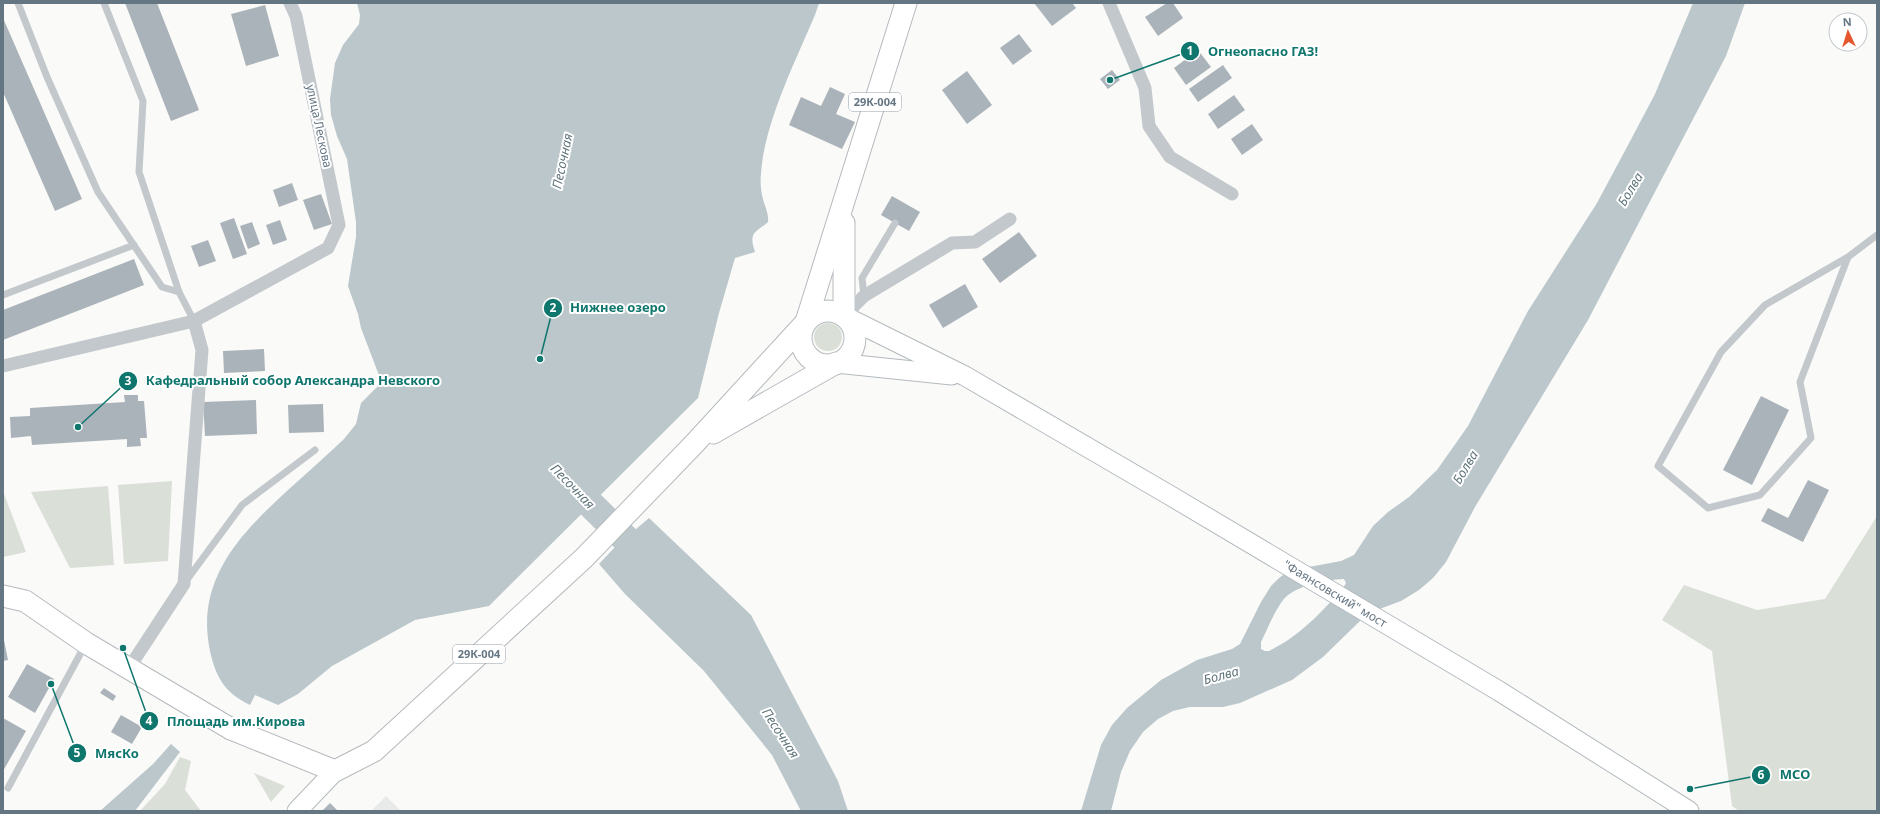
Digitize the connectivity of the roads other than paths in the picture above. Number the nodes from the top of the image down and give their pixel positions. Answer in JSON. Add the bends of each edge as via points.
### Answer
{"nodes":[{"id":1,"x":18,"y":3,"type":"edge"},
{"id":2,"x":104,"y":3,"type":"edge"},
{"id":3,"x":290,"y":3,"type":"edge"},
{"id":4,"x":906,"y":3,"type":"edge"},
{"id":5,"x":1109,"y":3,"type":"edge"},
{"id":6,"x":1232,"y":194,"type":"dead end"},
{"id":7,"x":844,"y":202,"type":"junction"},
{"id":8,"x":1010,"y":219,"type":"dead end"},
{"id":9,"x":895,"y":223,"type":"dead end"},
{"id":10,"x":1877,"y":235,"type":"edge"},
{"id":11,"x":134,"y":245,"type":"junction"},
{"id":12,"x":1848,"y":257,"type":"junction"},
{"id":13,"x":179,"y":292,"type":"junction"},
{"id":14,"x":3,"y":295,"type":"edge"},
{"id":15,"x":864,"y":296,"type":"junction"},
{"id":16,"x":844,"y":316,"type":"junction"},
{"id":17,"x":194,"y":321,"type":"junction"},
{"id":18,"x":806,"y":322,"type":"junction"},
{"id":19,"x":836,"y":363,"type":"junction"},
{"id":20,"x":3,"y":366,"type":"edge"},
{"id":21,"x":965,"y":376,"type":"junction"},
{"id":22,"x":695,"y":443,"type":"junction"},
{"id":23,"x":315,"y":450,"type":"dead end"},
{"id":24,"x":184,"y":584,"type":"junction"},
{"id":25,"x":3,"y":596,"type":"edge"},
{"id":26,"x":86,"y":643,"type":"junction"},
{"id":27,"x":129,"y":668,"type":"junction"},
{"id":28,"x":334,"y":771,"type":"junction"},
{"id":29,"x":8,"y":788,"type":"dead end"},
{"id":30,"x":297,"y":811,"type":"edge"},
{"id":31,"x":1689,"y":811,"type":"edge"}],
"edges":[{"from":1,"to":11,"type":"lane","via":[[47,77],[98,192]]},
{"from":2,"to":13,"type":"lane","via":[[143,101],[139,172]]},
{"from":3,"to":17,"type":"street","name":"улица Лескова","via":[[296,16],[339,225],[328,248]]},
{"from":4,"to":7,"type":"main road","number":"29К-004"},
{"from":5,"to":6,"type":"street","via":[[1145,88],[1149,126],[1170,157]]},
{"from":7,"to":16,"type":"main road","number":"29К-004"},
{"from":7,"to":18,"type":"main road"},
{"from":8,"to":15,"type":"street","via":[[976,242],[952,242]]},
{"from":9,"to":15,"type":"lane","via":[[862,278]]},
{"from":10,"to":12,"type":"lane"},
{"from":11,"to":13,"type":"lane","via":[[162,287]]},
{"from":11,"to":14,"type":"lane"},
{"from":12,"to":12,"type":"lane","via":[[1800,382],[1811,438],[1760,495],[1708,508],[1658,466],[1721,352],[1765,305]]},
{"from":13,"to":17,"type":"lane"},
{"from":15,"to":16,"type":"street"},
{"from":16,"to":18,"type":"main road","via":[[833,312],[820,312]]},
{"from":16,"to":19,"type":"main road","number":"29К-004","via":[[854,330],[853,346],[847,356]]},
{"from":16,"to":21,"type":"main road","name":"\"Фаянсовский\" мост"},
{"from":17,"to":20,"type":"street"},
{"from":17,"to":24,"type":"street","via":[[202,350]]},
{"from":18,"to":19,"type":"main road","via":[[801,338],[806,354],[820,363]]},
{"from":18,"to":22,"type":"main road"},
{"from":19,"to":21,"type":"main road"},
{"from":19,"to":22,"type":"main road","number":"29К-004"},
{"from":21,"to":31,"type":"main road","name":"\"Фаянсовский\" мост","via":[[1499,691]]},
{"from":22,"to":28,"type":"main road","number":"29К-004","via":[[584,558],[374,751]]},
{"from":23,"to":24,"type":"lane","via":[[242,505]]},
{"from":24,"to":27,"type":"street"},
{"from":25,"to":26,"type":"main road","via":[[25,601]]},
{"from":26,"to":27,"type":"main road"},
{"from":26,"to":29,"type":"lane"},
{"from":27,"to":28,"type":"main road","via":[[231,729]]},
{"from":28,"to":30,"type":"main road"}]}
